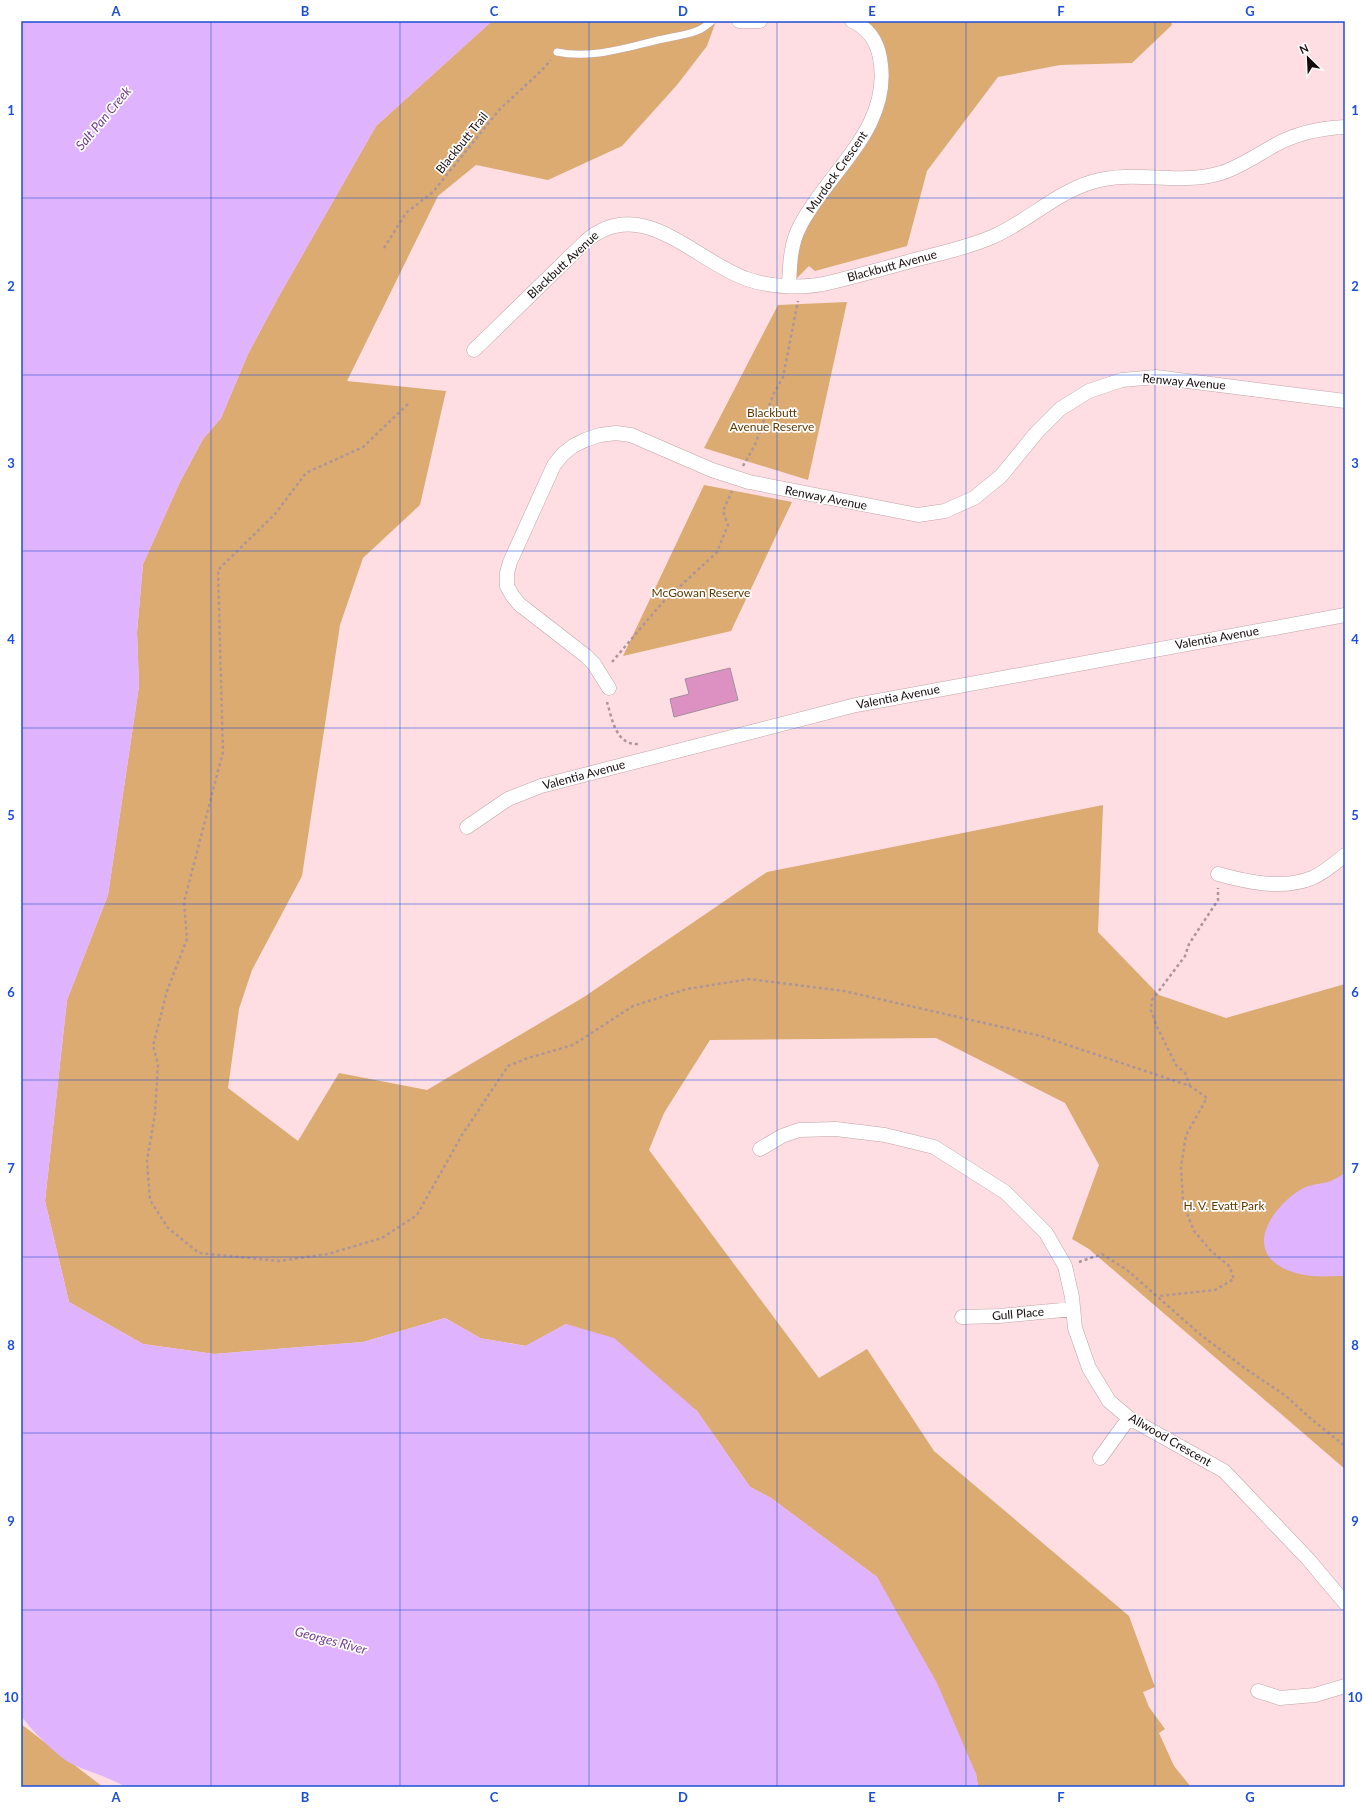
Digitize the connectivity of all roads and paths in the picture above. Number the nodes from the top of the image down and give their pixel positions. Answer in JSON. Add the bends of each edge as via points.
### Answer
{"nodes":[{"id":1,"x":712,"y":21,"type":"edge"},
{"id":2,"x":739,"y":21,"type":"edge"},
{"id":3,"x":760,"y":21,"type":"edge"},
{"id":4,"x":852,"y":21,"type":"edge"},
{"id":5,"x":557,"y":52,"type":"joint"},
{"id":6,"x":1345,"y":128,"type":"edge"},
{"id":7,"x":384,"y":248,"type":"dead end"},
{"id":8,"x":795,"y":286,"type":"junction"},
{"id":9,"x":474,"y":350,"type":"dead end"},
{"id":10,"x":1345,"y":401,"type":"edge"},
{"id":11,"x":408,"y":404,"type":"dead end"},
{"id":12,"x":738,"y":478,"type":"junction"},
{"id":13,"x":1345,"y":615,"type":"edge"},
{"id":14,"x":612,"y":662,"type":"dead end"},
{"id":15,"x":609,"y":688,"type":"joint"},
{"id":16,"x":644,"y":743,"type":"dead end"},
{"id":17,"x":467,"y":827,"type":"dead end"},
{"id":18,"x":1345,"y":855,"type":"edge"},
{"id":19,"x":1218,"y":874,"type":"joint"},
{"id":20,"x":1190,"y":1086,"type":"junction"},
{"id":21,"x":760,"y":1149,"type":"dead end"},
{"id":22,"x":1065,"y":1266,"type":"junction"},
{"id":23,"x":1159,"y":1296,"type":"junction"},
{"id":24,"x":1073,"y":1309,"type":"junction"},
{"id":25,"x":962,"y":1316,"type":"dead end"},
{"id":26,"x":1129,"y":1418,"type":"junction"},
{"id":27,"x":1345,"y":1446,"type":"edge"},
{"id":28,"x":1100,"y":1458,"type":"dead end"},
{"id":29,"x":1345,"y":1603,"type":"edge"},
{"id":30,"x":1345,"y":1686,"type":"edge"},
{"id":31,"x":1258,"y":1691,"type":"dead end"}],
"edges":[{"from":1,"to":5,"type":"lane","via":[[691,33],[643,44],[585,54]]},
{"from":2,"to":3,"type":"street"},
{"from":4,"to":8,"type":"street","name":"Murdock Crescent","via":[[864,27],[871,35],[879,52],[881,77],[878,106],[855,149],[814,203],[799,228],[791,255]]},
{"from":5,"to":7,"type":"path","name":"Blackbutt Trail","via":[[540,72],[500,109],[433,192],[406,213]]},
{"from":6,"to":8,"type":"street","name":"Blackbutt Avenue","via":[[1304,132],[1235,167],[1207,176],[1178,179],[1119,177],[1092,182],[1066,192],[1020,222],[975,243],[816,286]]},
{"from":8,"to":9,"type":"street","name":"Blackbutt Avenue","via":[[762,283],[738,276],[661,232],[647,227],[616,225],[604,228],[586,241]]},
{"from":8,"to":12,"type":"path","via":[[797,314],[784,377],[773,395],[755,444]]},
{"from":10,"to":12,"type":"street","name":"Renway Avenue","via":[[1156,377],[1116,382],[1089,391],[1060,409],[988,489],[960,506],[932,514],[900,513]]},
{"from":11,"to":20,"type":"path","via":[[363,447],[306,473],[275,514],[218,570],[222,752],[184,902],[187,939],[167,991],[153,1046],[158,1064],[155,1114],[147,1161],[150,1200],[168,1228],[199,1253],[279,1261],[328,1254],[382,1238],[417,1215],[462,1135],[508,1066],[573,1045],[633,1006],[687,989],[749,979],[844,991],[1041,1036]]},
{"from":12,"to":14,"type":"path","via":[[723,511],[728,525],[717,552],[662,603]]},
{"from":12,"to":15,"type":"street","name":"Renway Avenue","via":[[712,470],[631,435],[616,433],[585,440],[563,454],[554,466],[510,562],[507,573],[508,586],[519,604],[594,664]]},
{"from":13,"to":17,"type":"street","name":"Valentia Avenue","via":[[821,712],[541,786],[508,799]]},
{"from":15,"to":16,"type":"path","via":[[607,701],[615,730],[625,742],[637,745]]},
{"from":18,"to":19,"type":"street","via":[[1320,874],[1301,881],[1259,883]]},
{"from":19,"to":20,"type":"path","via":[[1218,900],[1189,944],[1185,956],[1152,1000],[1151,1010],[1157,1027],[1176,1065],[1186,1073]]},
{"from":20,"to":23,"type":"path","via":[[1207,1098],[1186,1135],[1181,1167],[1183,1203],[1194,1231],[1211,1251],[1229,1266],[1234,1279],[1215,1290]]},
{"from":21,"to":22,"type":"street","name":"Allwood Crescent","via":[[782,1136],[799,1130],[836,1129],[885,1135],[934,1147],[1005,1192],[1046,1233]]},
{"from":22,"to":23,"type":"path","via":[[1102,1254]]},
{"from":22,"to":24,"type":"street","name":"Allwood Crescent"},
{"from":23,"to":27,"type":"path","via":[[1202,1334],[1246,1369],[1286,1396]]},
{"from":24,"to":25,"type":"street","name":"Gull Place","via":[[999,1316]]},
{"from":24,"to":26,"type":"street","name":"Allwood Crescent","via":[[1076,1328],[1089,1368],[1109,1400]]},
{"from":26,"to":28,"type":"street"},
{"from":26,"to":29,"type":"street","name":"Allwood Crescent","via":[[1224,1471],[1308,1559]]},
{"from":30,"to":31,"type":"street","via":[[1315,1695],[1280,1698]]}]}
